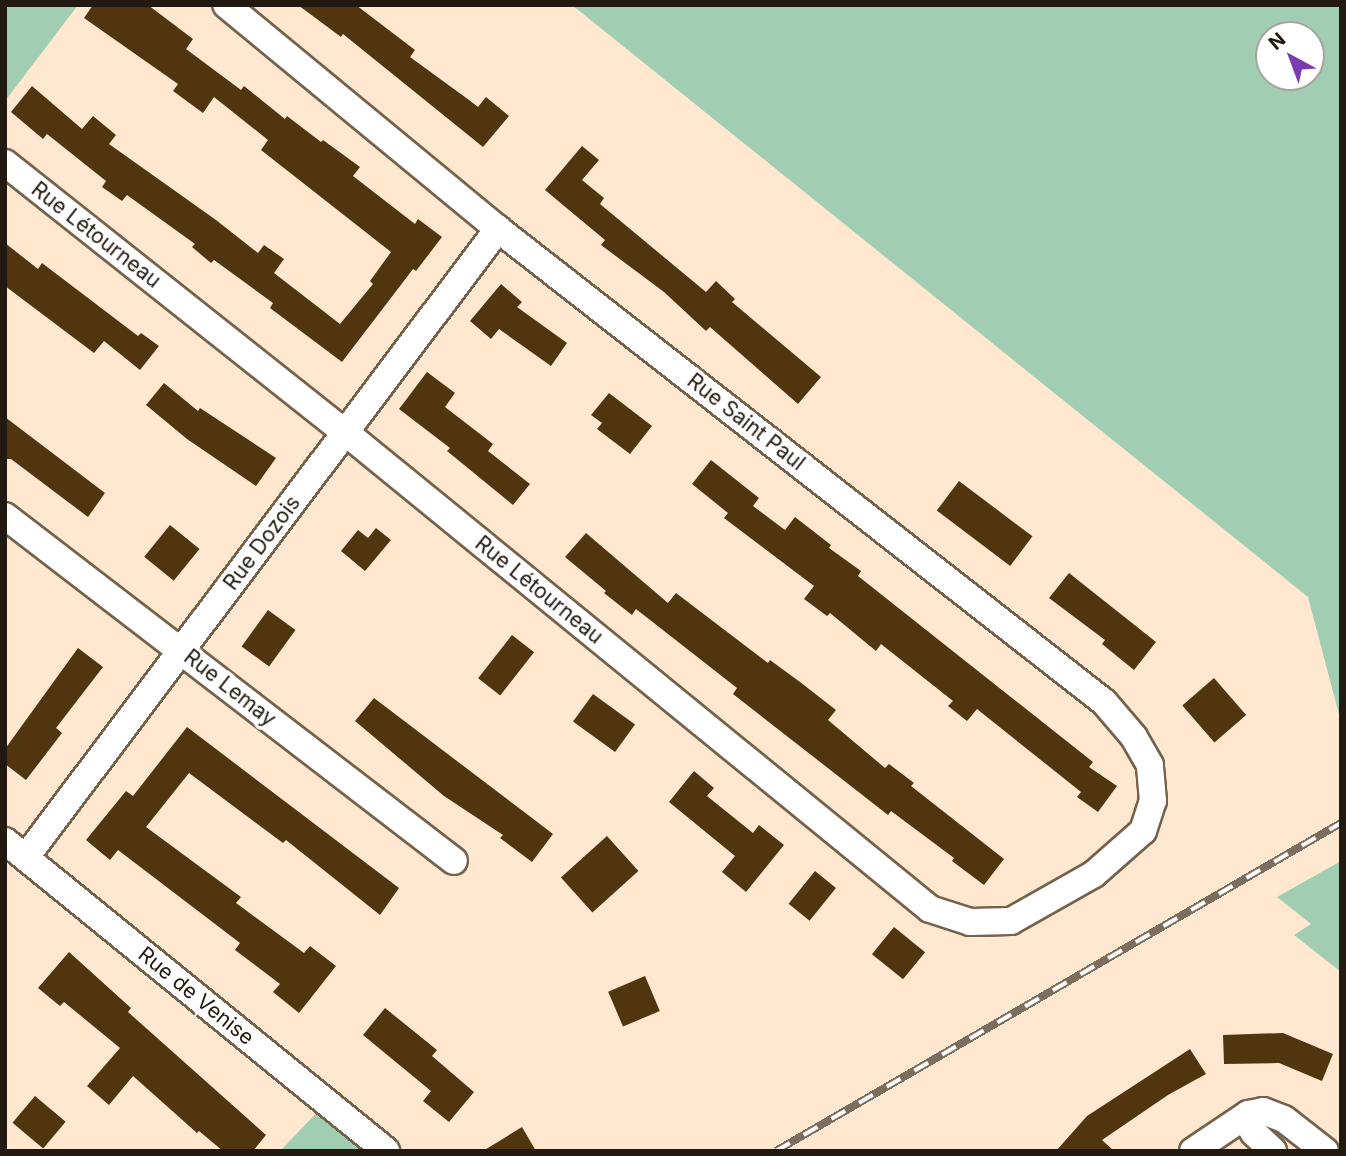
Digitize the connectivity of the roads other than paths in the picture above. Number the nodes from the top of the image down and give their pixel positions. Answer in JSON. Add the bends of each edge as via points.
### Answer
{"nodes":[{"id":1,"x":226,"y":5,"type":"edge"},
{"id":2,"x":5,"y":163,"type":"edge"},
{"id":3,"x":498,"y":229,"type":"junction"},
{"id":4,"x":345,"y":432,"type":"junction"},
{"id":5,"x":5,"y":516,"type":"edge"},
{"id":6,"x":181,"y":651,"type":"junction"},
{"id":7,"x":5,"y":841,"type":"edge"},
{"id":8,"x":26,"y":857,"type":"junction"},
{"id":9,"x":454,"y":861,"type":"dead end"},
{"id":10,"x":1094,"y":874,"type":"joint"},
{"id":11,"x":1244,"y":1118,"type":"junction"},
{"id":12,"x":386,"y":1151,"type":"edge"},
{"id":13,"x":1193,"y":1151,"type":"edge"},
{"id":14,"x":1273,"y":1151,"type":"edge"},
{"id":15,"x":1325,"y":1151,"type":"edge"}],
"edges":[{"from":1,"to":3,"type":"street","name":"Rue Saint Paul"},
{"from":2,"to":4,"type":"street","name":"Rue Létourneau"},
{"from":3,"to":4,"type":"street","name":"Rue Dozois"},
{"from":3,"to":10,"type":"street","name":"Rue Saint Paul","via":[[1104,702],[1134,737],[1150,765],[1153,801],[1143,831]]},
{"from":4,"to":6,"type":"street","name":"Rue Dozois"},
{"from":4,"to":10,"type":"street","name":"Rue Létourneau","via":[[930,909],[970,922],[1011,921]]},
{"from":5,"to":6,"type":"street","name":"Rue Lemay"},
{"from":6,"to":8,"type":"street","name":"Rue Dozois"},
{"from":6,"to":9,"type":"street","name":"Rue Lemay"},
{"from":7,"to":8,"type":"street","name":"Rue de Venise"},
{"from":8,"to":12,"type":"street","name":"Rue de Venise"},
{"from":11,"to":13,"type":"street"},
{"from":11,"to":14,"type":"street"},
{"from":11,"to":15,"type":"street","via":[[1255,1112],[1277,1114]]}]}
